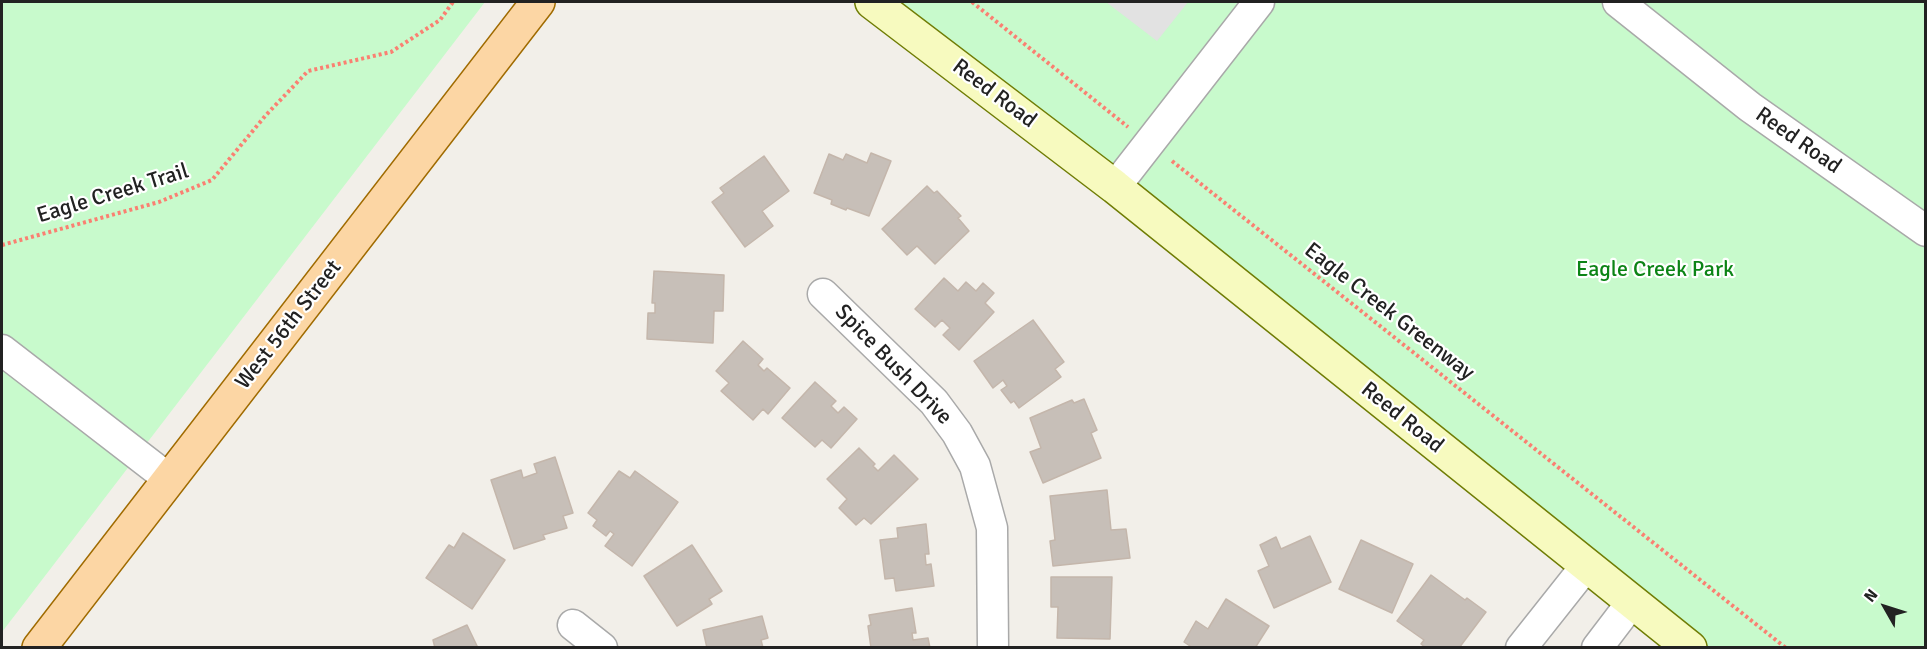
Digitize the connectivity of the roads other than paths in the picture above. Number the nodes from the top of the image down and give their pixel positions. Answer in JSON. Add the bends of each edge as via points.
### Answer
{"nodes":[{"id":1,"x":538,"y":2,"type":"edge"},
{"id":2,"x":872,"y":2,"type":"edge"},
{"id":3,"x":1259,"y":2,"type":"edge"},
{"id":4,"x":1618,"y":2,"type":"edge"},
{"id":5,"x":1115,"y":187,"type":"junction"},
{"id":6,"x":1926,"y":231,"type":"edge"},
{"id":7,"x":824,"y":294,"type":"dead end"},
{"id":8,"x":2,"y":350,"type":"edge"},
{"id":9,"x":169,"y":479,"type":"junction"},
{"id":10,"x":1586,"y":566,"type":"junction"},
{"id":11,"x":1632,"y":602,"type":"junction"},
{"id":12,"x":573,"y":625,"type":"dead end"},
{"id":13,"x":39,"y":648,"type":"edge"},
{"id":14,"x":602,"y":648,"type":"edge"},
{"id":15,"x":993,"y":648,"type":"edge"},
{"id":16,"x":1521,"y":648,"type":"edge"},
{"id":17,"x":1597,"y":648,"type":"edge"},
{"id":18,"x":1690,"y":648,"type":"edge"}],
"edges":[{"from":1,"to":9,"type":"main road","name":"West 56th Street"},
{"from":2,"to":5,"type":"main road","name":"Reed Road"},
{"from":3,"to":5,"type":"street"},
{"from":4,"to":6,"type":"street","name":"Reed Road","via":[[1750,108]]},
{"from":5,"to":10,"type":"main road","name":"Reed Road"},
{"from":7,"to":15,"type":"street","name":"Spice Bush Drive","via":[[942,411],[975,466],[992,528]]},
{"from":8,"to":9,"type":"street"},
{"from":9,"to":13,"type":"main road","name":"West 56th Street"},
{"from":10,"to":11,"type":"main road","name":"Reed Road"},
{"from":10,"to":16,"type":"street"},
{"from":11,"to":17,"type":"street"},
{"from":11,"to":18,"type":"main road","name":"Reed Road"},
{"from":12,"to":14,"type":"street"}]}
